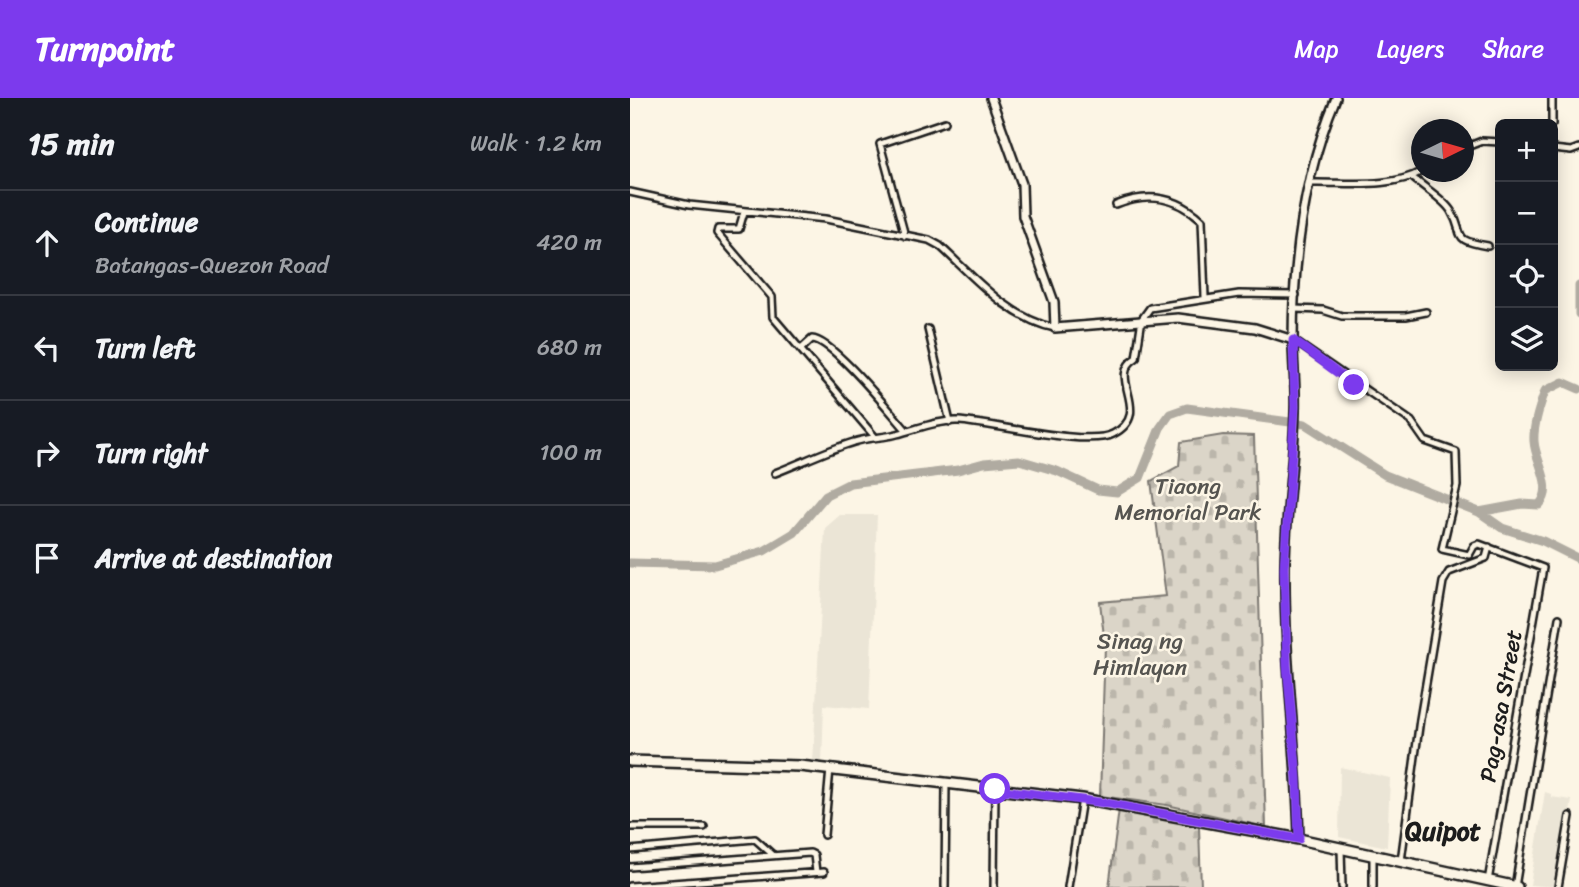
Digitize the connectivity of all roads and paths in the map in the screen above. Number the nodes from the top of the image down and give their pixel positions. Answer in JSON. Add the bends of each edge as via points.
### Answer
{"nodes":[{"id":1,"x":991,"y":98,"type":"edge"},
{"id":2,"x":1336,"y":98,"type":"edge"},
{"id":3,"x":1552,"y":98,"type":"edge"},
{"id":4,"x":1552,"y":119,"type":"edge"},
{"id":5,"x":945,"y":122,"type":"dead end"},
{"id":6,"x":1495,"y":142,"type":"edge"},
{"id":7,"x":1474,"y":144,"type":"edge"},
{"id":8,"x":1579,"y":148,"type":"edge"},
{"id":9,"x":1558,"y":150,"type":"edge"},
{"id":10,"x":1411,"y":177,"type":"edge"},
{"id":11,"x":1418,"y":182,"type":"edge"},
{"id":12,"x":1311,"y":183,"type":"junction"},
{"id":13,"x":630,"y":192,"type":"edge"},
{"id":14,"x":1116,"y":205,"type":"dead end"},
{"id":15,"x":744,"y":212,"type":"junction"},
{"id":16,"x":905,"y":236,"type":"junction"},
{"id":17,"x":1488,"y":246,"type":"dead end"},
{"id":18,"x":1296,"y":295,"type":"junction"},
{"id":19,"x":1205,"y":297,"type":"junction"},
{"id":20,"x":1294,"y":309,"type":"junction"},
{"id":21,"x":1426,"y":312,"type":"dead end"},
{"id":22,"x":1142,"y":320,"type":"junction"},
{"id":23,"x":1055,"y":328,"type":"junction"},
{"id":24,"x":928,"y":329,"type":"dead end"},
{"id":25,"x":1293,"y":340,"type":"junction"},
{"id":26,"x":802,"y":349,"type":"junction"},
{"id":27,"x":950,"y":422,"type":"junction"},
{"id":28,"x":907,"y":431,"type":"junction"},
{"id":29,"x":874,"y":437,"type":"junction"},
{"id":30,"x":775,"y":473,"type":"dead end"},
{"id":31,"x":1489,"y":547,"type":"junction"},
{"id":32,"x":1559,"y":618,"type":"dead end"},
{"id":33,"x":630,"y":761,"type":"edge"},
{"id":34,"x":830,"y":769,"type":"junction"},
{"id":35,"x":946,"y":783,"type":"junction"},
{"id":36,"x":995,"y":789,"type":"junction"},
{"id":37,"x":1082,"y":799,"type":"junction"},
{"id":38,"x":1570,"y":816,"type":"dead end"},
{"id":39,"x":630,"y":827,"type":"edge"},
{"id":40,"x":704,"y":827,"type":"dead end"},
{"id":41,"x":824,"y":835,"type":"dead end"},
{"id":42,"x":1299,"y":839,"type":"junction"},
{"id":43,"x":1341,"y":848,"type":"junction"},
{"id":44,"x":630,"y":850,"type":"edge"},
{"id":45,"x":1373,"y":854,"type":"junction"},
{"id":46,"x":773,"y":855,"type":"junction"},
{"id":47,"x":1401,"y":861,"type":"junction"},
{"id":48,"x":630,"y":867,"type":"edge"},
{"id":49,"x":816,"y":872,"type":"junction"},
{"id":50,"x":824,"y":872,"type":"dead end"},
{"id":51,"x":1488,"y":881,"type":"junction"},
{"id":52,"x":1474,"y":882,"type":"edge"},
{"id":53,"x":630,"y":886,"type":"edge"},
{"id":54,"x":945,"y":887,"type":"edge"},
{"id":55,"x":995,"y":887,"type":"edge"},
{"id":56,"x":1068,"y":887,"type":"edge"},
{"id":57,"x":1342,"y":887,"type":"edge"},
{"id":58,"x":1373,"y":887,"type":"edge"},
{"id":59,"x":1516,"y":887,"type":"edge"},
{"id":60,"x":1558,"y":887,"type":"edge"}],
"edges":[{"from":1,"to":23,"type":"street","via":[[1022,184],[1023,216],[1054,302]]},
{"from":2,"to":12,"type":"street"},
{"from":3,"to":4,"type":"street"},
{"from":5,"to":16,"type":"street","via":[[880,144]]},
{"from":6,"to":7,"type":"street"},
{"from":8,"to":9,"type":"street"},
{"from":10,"to":12,"type":"street"},
{"from":11,"to":17,"type":"street","via":[[1451,210],[1468,243]]},
{"from":12,"to":18,"type":"street","via":[[1300,223]]},
{"from":13,"to":15,"type":"street"},
{"from":14,"to":19,"type":"street","via":[[1137,197],[1172,201],[1202,219]]},
{"from":15,"to":16,"type":"street","via":[[826,219]]},
{"from":15,"to":26,"type":"street","via":[[739,229],[718,229],[717,233],[772,298],[773,317]]},
{"from":16,"to":23,"type":"street","via":[[940,246],[1010,308]]},
{"from":18,"to":19,"type":"street"},
{"from":18,"to":20,"type":"street"},
{"from":19,"to":22,"type":"street","via":[[1150,308]]},
{"from":20,"to":21,"type":"street","via":[[1342,316]]},
{"from":20,"to":25,"type":"street"},
{"from":22,"to":23,"type":"street"},
{"from":22,"to":25,"type":"street","via":[[1178,318],[1234,324]]},
{"from":22,"to":27,"type":"street","via":[[1136,358],[1124,372],[1130,417],[1111,436],[1035,433]]},
{"from":24,"to":27,"type":"street"},
{"from":25,"to":31,"type":"street","via":[[1411,421],[1425,442],[1456,452],[1457,486],[1442,549],[1466,555],[1476,544]]},
{"from":25,"to":42,"type":"street","via":[[1294,444],[1284,568]]},
{"from":26,"to":28,"type":"street","via":[[812,339],[820,340],[854,370]]},
{"from":26,"to":29,"type":"street"},
{"from":27,"to":28,"type":"street"},
{"from":28,"to":29,"type":"street"},
{"from":29,"to":30,"type":"street"},
{"from":31,"to":47,"type":"street","via":[[1486,558],[1449,572],[1443,582]]},
{"from":31,"to":51,"type":"street","name":"Pag-asa Street","via":[[1540,566],[1541,579]]},
{"from":32,"to":59,"type":"street"},
{"from":33,"to":34,"type":"main road"},
{"from":34,"to":35,"type":"main road"},
{"from":34,"to":41,"type":"street"},
{"from":35,"to":36,"type":"main road"},
{"from":35,"to":54,"type":"street"},
{"from":36,"to":37,"type":"main road"},
{"from":36,"to":55,"type":"street"},
{"from":37,"to":42,"type":"main road"},
{"from":37,"to":56,"type":"street"},
{"from":38,"to":60,"type":"street"},
{"from":39,"to":40,"type":"street"},
{"from":42,"to":43,"type":"main road"},
{"from":43,"to":45,"type":"main road"},
{"from":43,"to":57,"type":"street"},
{"from":44,"to":46,"type":"street","via":[[755,839]]},
{"from":45,"to":47,"type":"main road"},
{"from":45,"to":58,"type":"street"},
{"from":46,"to":48,"type":"street"},
{"from":46,"to":49,"type":"street","via":[[813,854]]},
{"from":47,"to":52,"type":"main road"},
{"from":49,"to":50,"type":"street"},
{"from":49,"to":53,"type":"street"},
{"from":51,"to":52,"type":"main road"},
{"from":51,"to":59,"type":"main road"}]}
